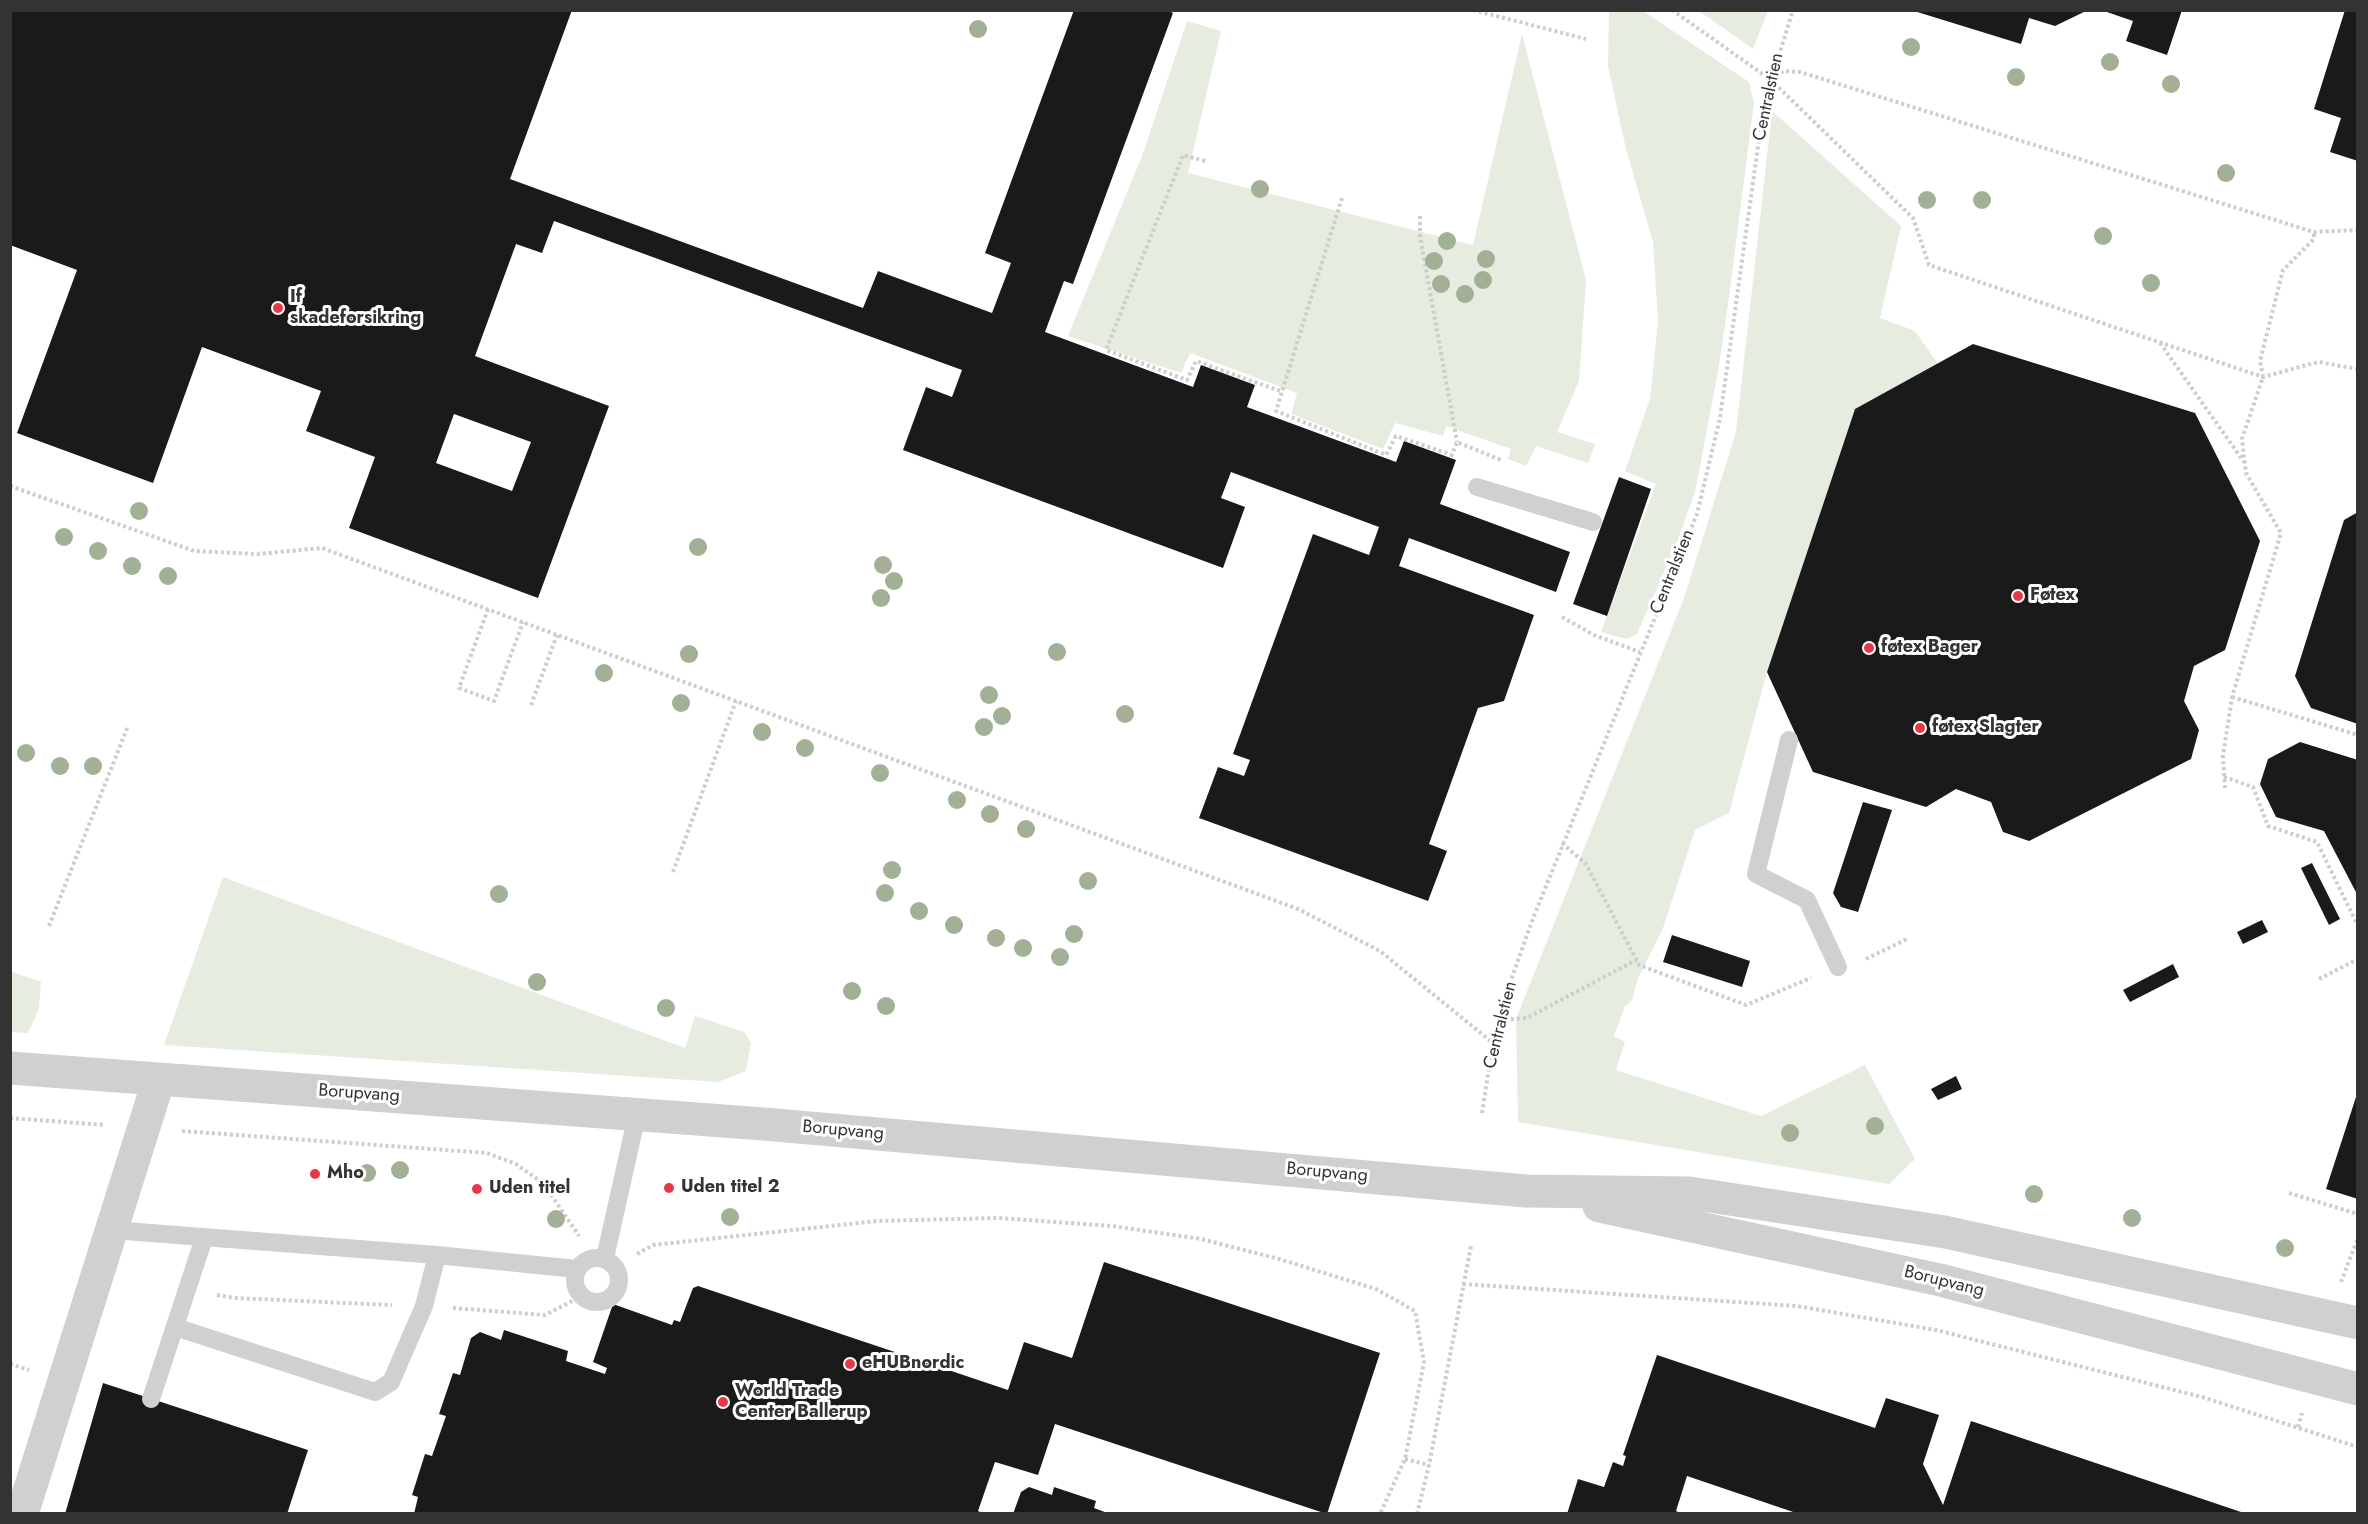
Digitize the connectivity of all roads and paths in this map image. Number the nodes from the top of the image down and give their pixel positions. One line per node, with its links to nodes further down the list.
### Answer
1 (1473, 10): 4 (path)
2 (1672, 10): 5 (path)
3 (1793, 10): 5 (path, Centralstien)
4 (1586, 39)
5 (1771, 80): 10 (path); 11 (path); 25 (path, Centralstien)
6 (1205, 161): 14 (path)
7 (1342, 198): 14 (path)
8 (1420, 216): 15 (path)
9 (2358, 230): 10 (path)
10 (2314, 232): 13 (path)
11 (2159, 342): 13 (path); 16 (path)
12 (2358, 369): 13 (path)
13 (2263, 377): 16 (path)
14 (1283, 392): 15 (path)
15 (1457, 442): 17 (path)
16 (2245, 462): 26 (path)
17 (1507, 463)
18 (10, 486): 21 (path)
19 (1477, 487): 20 (lane)
20 (1593, 522)
21 (488, 609): 23 (path); 23 (path)
22 (1562, 617): 25 (path)
23 (523, 622): 24 (path)
24 (557, 635): 27 (path); 28 (path)
25 (1640, 652): 34 (path, Centralstien)
26 (2232, 697): 30 (path); 32 (path)
27 (736, 700): 35 (path); 44 (path)
28 (531, 705)
29 (128, 726): 36 (path)
30 (2358, 735)
31 (1788, 740): 41 (lane)
32 (2224, 777): 33 (path); 37 (path)
33 (2225, 788)
34 (1562, 843): 40 (path); 43 (path, Centralstien)
35 (673, 872)
36 (49, 926)
37 (2358, 926)
38 (1909, 938): 41 (path)
39 (2358, 959): 42 (path)
40 (1636, 960): 41 (path); 43 (path)
41 (1838, 968)
42 (2319, 979)
43 (1499, 1020): 44 (path, Centralstien)
44 (1493, 1043): 47 (path, Centralstien)
45 (10, 1068): 46 (street, Borupvang)
46 (159, 1079): 48 (street, Borupvang); 50 (street)
47 (1482, 1113)
48 (638, 1115): 51 (street, Borupvang); 58 (lane)
49 (10, 1118): 50 (path)
50 (144, 1128): 54 (street); 58 (path)
51 (1526, 1191): 63 (street, Borupvang); 65 (street, Borupvang)
52 (2289, 1193): 53 (path)
53 (2358, 1214)
54 (112, 1230): 55 (lane); 70 (street)
55 (204, 1238): 57 (lane); 60 (lane)
56 (1471, 1246): 59 (path)
57 (436, 1255): 58 (lane); 62 (lane)
58 (598, 1263): 61 (lane); 61 (lane); 68 (path)
59 (1463, 1284): 67 (path); 69 (path)
60 (186, 1290): 62 (path); 64 (lane)
61 (582, 1296): 62 (path)
62 (424, 1306): 64 (lane)
63 (2358, 1323)
64 (175, 1327): 66 (lane)
65 (2358, 1389)
66 (151, 1399)
67 (2358, 1447)
68 (1405, 1459): 69 (path); 71 (path)
69 (1429, 1465): 72 (path)
70 (22, 1514)
71 (1380, 1514)
72 (1417, 1514)

